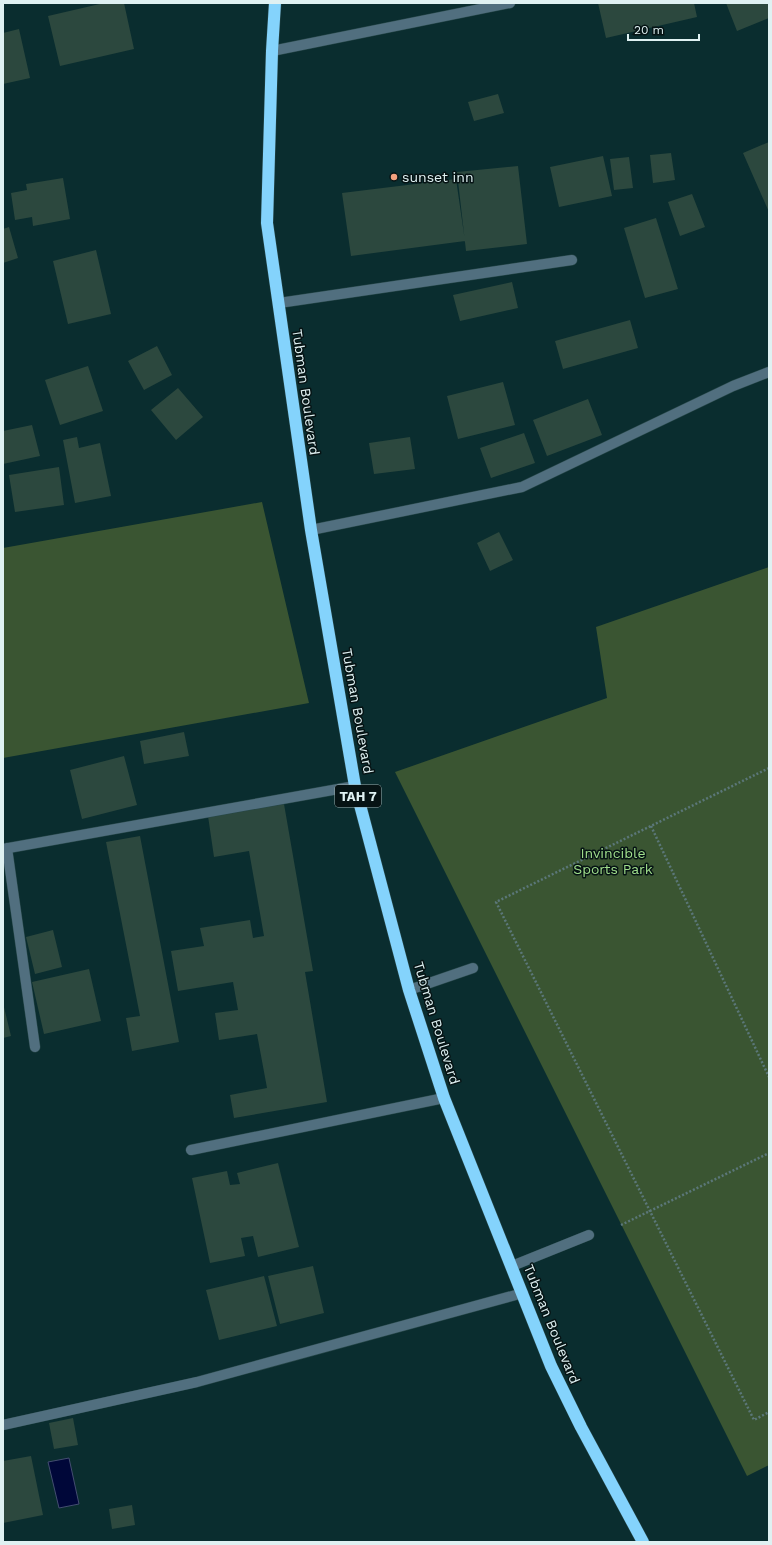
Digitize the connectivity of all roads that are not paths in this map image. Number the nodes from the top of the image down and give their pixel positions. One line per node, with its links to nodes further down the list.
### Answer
1 (275, 3): 3 (highway, Tubman Boulevard / TAH 7)
2 (510, 3): 3 (street)
3 (272, 51): 5 (highway, Tubman Boulevard / TAH 7)
4 (572, 260): 5 (street)
5 (279, 302): 7 (highway, Tubman Boulevard / TAH 7)
6 (769, 372): 7 (street)
7 (311, 530): 8 (highway, Tubman Boulevard / TAH 7)
8 (356, 786): 9 (street); 11 (highway, Tubman Boulevard / TAH 7)
9 (5, 849): 12 (street)
10 (474, 968): 11 (street)
11 (409, 990): 13 (highway, Tubman Boulevard / TAH 7)
12 (35, 1047)
13 (444, 1098): 14 (street); 16 (highway, Tubman Boulevard / TAH 7)
14 (191, 1150)
15 (589, 1235): 16 (street)
16 (512, 1266): 17 (highway, Tubman Boulevard / TAH 7)
17 (523, 1293): 18 (street); 19 (highway, Tubman Boulevard / TAH 7)
18 (3, 1424)
19 (643, 1542)

